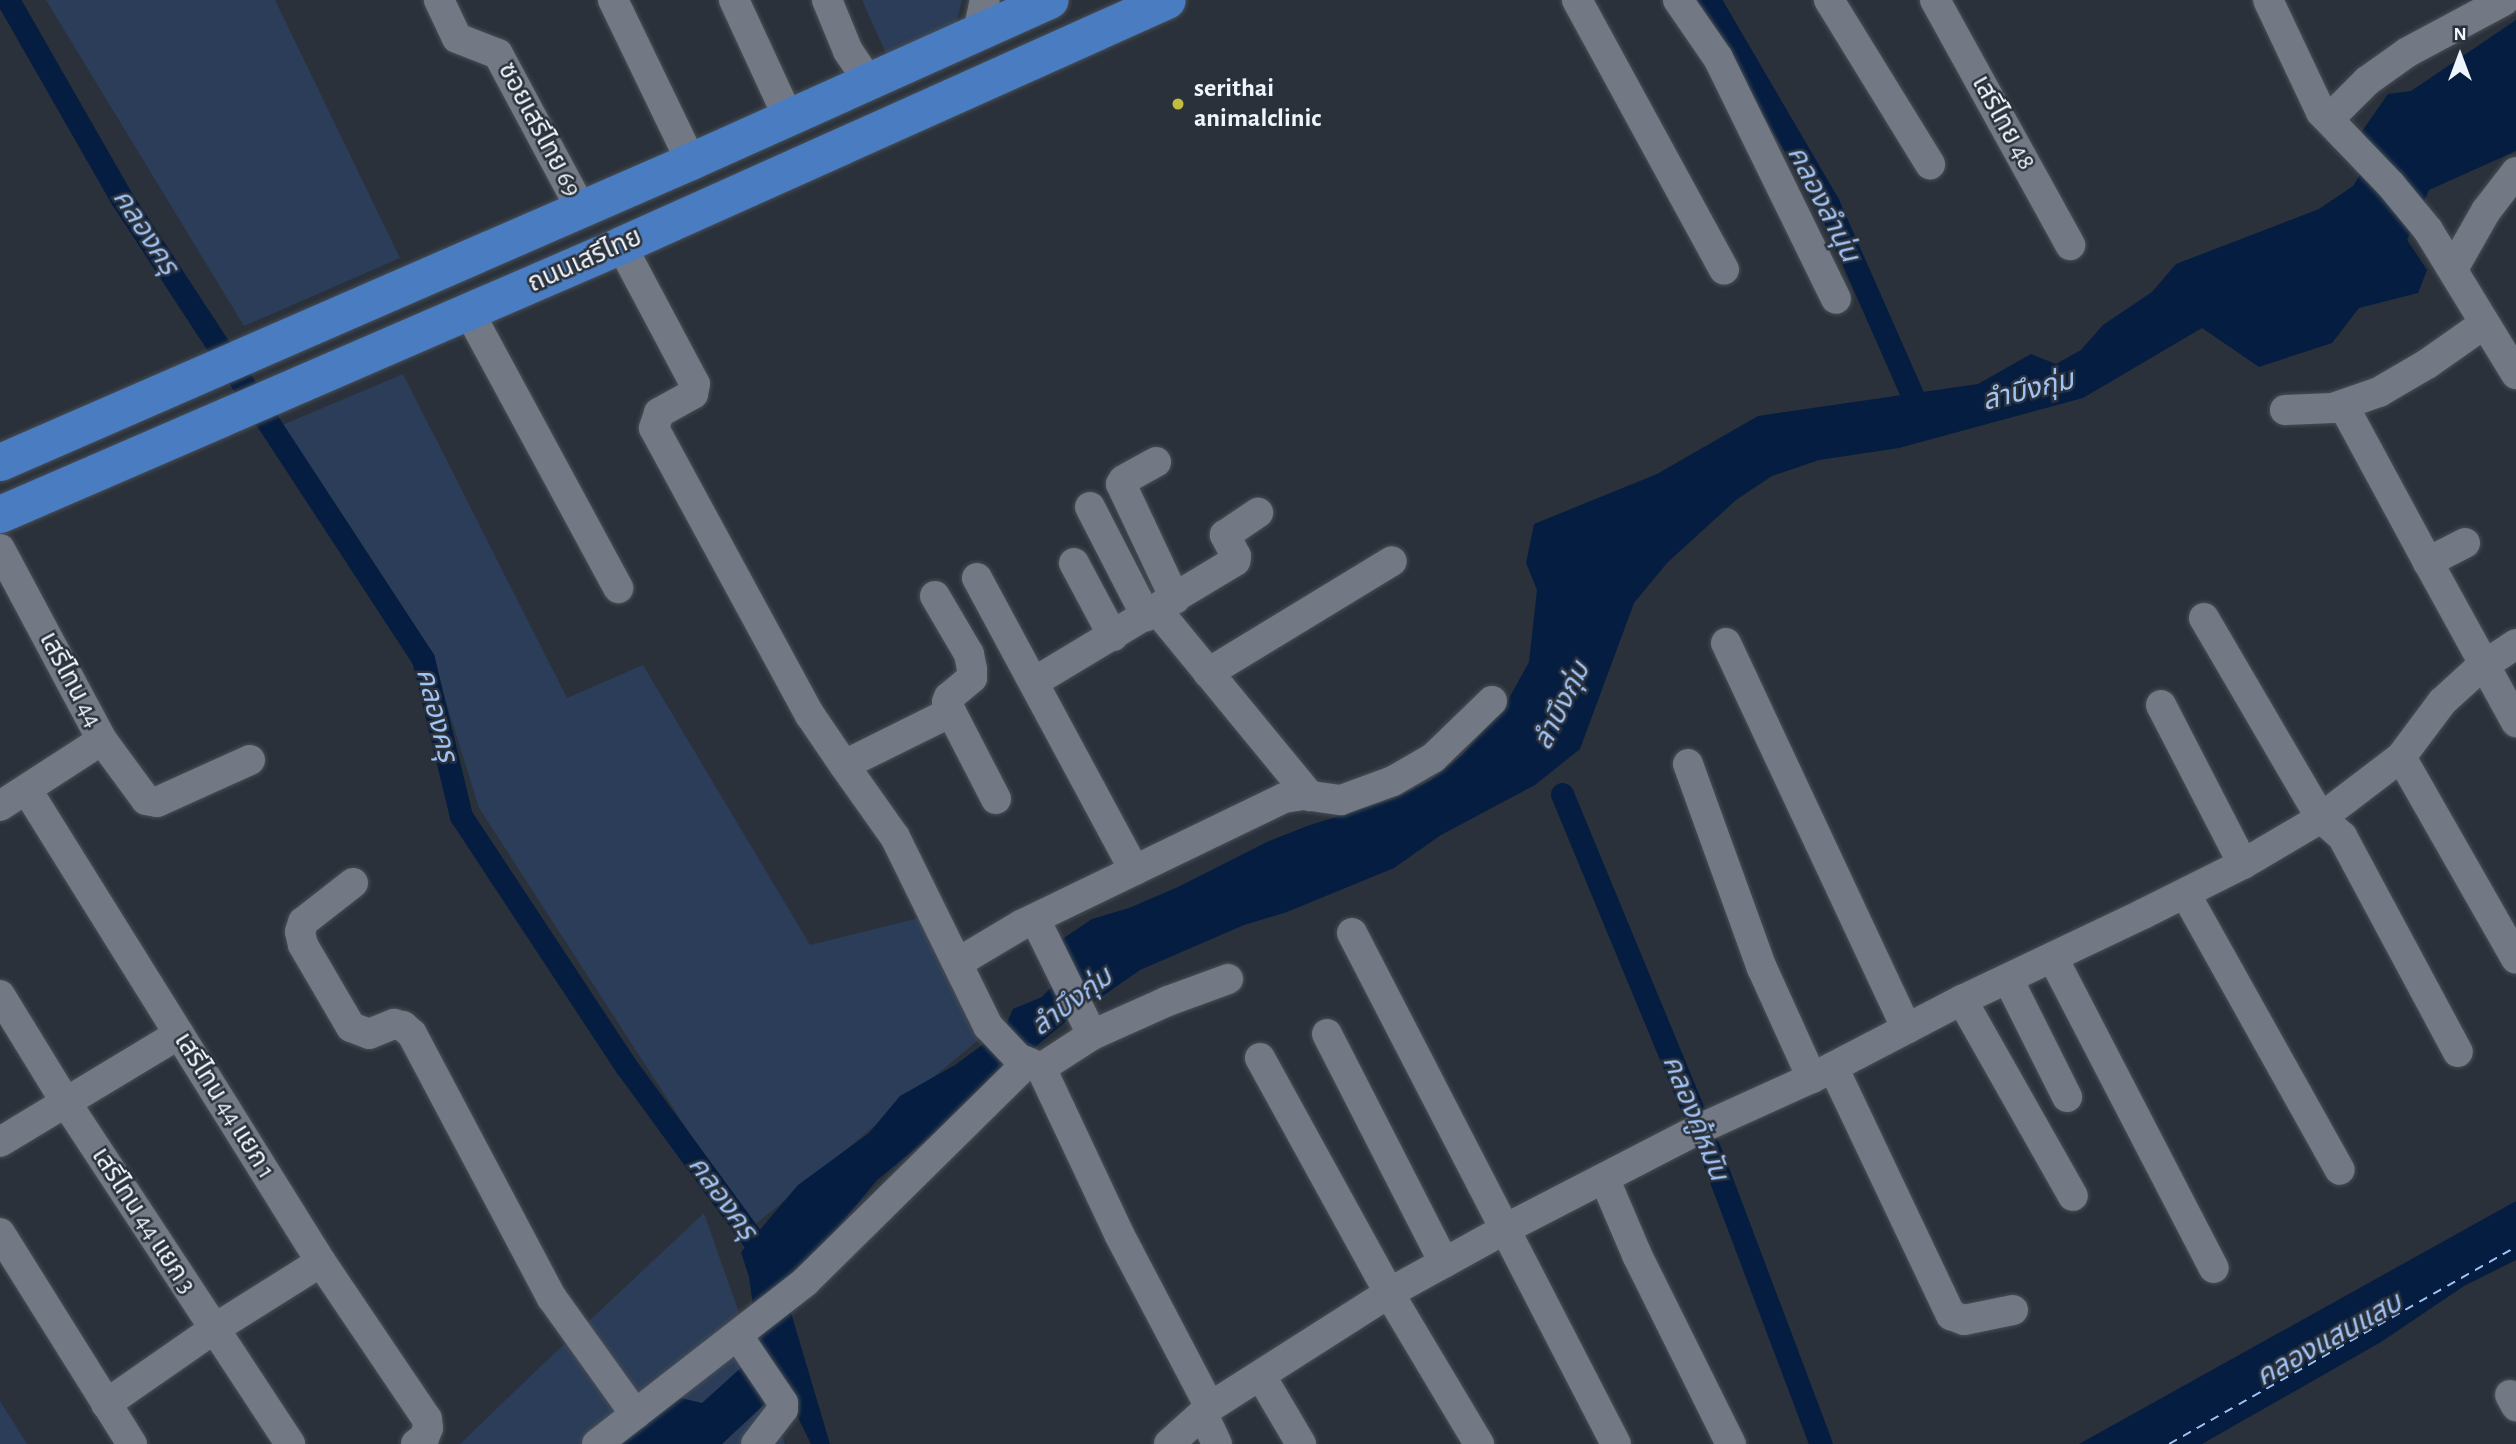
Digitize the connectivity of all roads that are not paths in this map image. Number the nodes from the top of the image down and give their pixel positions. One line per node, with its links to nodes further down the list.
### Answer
1 (439, 0): 21 (street, ซอยเสรีไทย 69)
2 (613, 0): 18 (street)
3 (734, 0): 15 (street)
4 (827, 0): 14 (street)
5 (1050, 0): 13 (main road, ถนนเสรีไทย)
6 (1167, 0): 16 (main road, ถนนเสรีไทย)
7 (1577, 0): 25 (street)
8 (1678, 0): 26 (street)
9 (1829, 0): 19 (street)
10 (1936, 0): 23 (street, เสรีไทย 48)
11 (2268, 0): 17 (street)
12 (2505, 0): 17 (street)
13 (981, 16): 14 (main road, ถนนเสรีไทย)
14 (868, 81): 15 (main road, ถนนเสรีไทย); 16 (main road)
15 (788, 117): 18 (main road, ถนนเสรีไทย)
16 (890, 122): 22 (main road, ถนนเสรีไทย)
17 (2332, 122): 24 (street)
18 (691, 161): 21 (main road, ถนนเสรีไทย)
19 (1930, 163)
20 (2516, 172): 24 (street)
21 (581, 209): 32 (main road, ถนนเสรีไทย)
22 (621, 245): 27 (main road, ถนนเสรีไทย); 61 (street)
23 (2070, 245)
24 (2453, 269): 28 (street)
25 (1724, 270)
26 (1836, 299)
27 (469, 312): 36 (main road, ถนนเสรีไทย); 43 (street)
28 (2484, 324): 29 (street); 30 (street)
29 (2516, 374)
30 (2343, 405): 31 (street); 39 (street)
31 (2285, 410)
32 (0, 462)
33 (1156, 462): 45 (street)
34 (1090, 507): 45 (street)
35 (1258, 513): 45 (street)
36 (0, 514)
37 (2465, 543): 39 (street)
38 (1392, 561): 51 (street)
39 (2428, 562): 50 (street)
40 (1074, 563): 47 (street)
41 (4, 565): 57 (street, เสรีไทน 44)
42 (977, 578): 52 (street)
43 (618, 588)
44 (935, 596): 55 (street)
45 (1159, 608): 47 (street); 51 (street)
46 (2204, 618): 66 (street)
47 (1112, 636): 52 (street)
48 (1726, 643): 81 (street)
49 (2516, 644): 50 (street)
50 (2485, 664): 56 (street); 58 (street)
51 (1208, 673): 63 (street)
52 (1034, 682): 68 (street)
53 (1492, 701): 63 (street)
54 (2161, 705): 67 (street)
55 (951, 712): 61 (street); 64 (street)
56 (2516, 722)
57 (102, 740): 59 (street); 62 (street, เสรีไทน 44)
58 (2401, 757): 66 (street); 74 (street)
59 (250, 760)
60 (1688, 764): 87 (street)
61 (844, 765): 75 (street)
62 (27, 789): 65 (street, เสรีไทน 44); 82 (street, เสรีไทน 44 แยก 1)
63 (1310, 796): 68 (street)
64 (996, 799)
65 (0, 807)
66 (2320, 818): 67 (street); 84 (street)
67 (2243, 864): 70 (street)
68 (1134, 870): 71 (street)
69 (353, 883): 106 (street)
70 (2185, 893): 73 (street); 91 (street)
71 (1035, 919): 75 (street); 80 (street)
72 (1352, 933): 94 (street)
73 (2053, 958): 77 (street); 98 (street)
74 (2516, 959)
75 (959, 962): 86 (street)
76 (1228, 979): 80 (street)
77 (2008, 979): 79 (street); 88 (street)
78 (0, 995): 89 (street, เสรีไทน 44 แยก 3)
79 (1962, 1000): 81 (street); 93 (street)
80 (1087, 1026): 86 (street)
81 (1907, 1029): 87 (street)
82 (178, 1034): 89 (street); 96 (street, เสรีไทน 44 แยก 1)
83 (1327, 1034): 97 (street)
84 (2458, 1052)
85 (1260, 1059): 99 (street)
86 (1029, 1063): 102 (street); 105 (street)
87 (1822, 1072): 92 (street); 100 (street)
88 (2067, 1097)
89 (65, 1101): 90 (street); 101 (street, เสรีไทน 44 แยก 3)
90 (0, 1142)
91 (2340, 1170)
92 (1605, 1180): 94 (street); 117 (street)
93 (2073, 1196)
94 (1507, 1228): 97 (street); 116 (street)
95 (0, 1233): 104 (street)
96 (321, 1262): 101 (street); 107 (street, เสรีไทน 44 แยก 1)
97 (1444, 1263): 99 (street)
98 (2214, 1268)
99 (1389, 1293): 103 (street); 115 (street)
100 (2012, 1310)
101 (214, 1329): 104 (street); 109 (street, เสรีไทน 44 แยก 3)
102 (743, 1338): 106 (street); 111 (street)
103 (1261, 1376): 105 (street); 114 (street)
104 (106, 1404): 108 (street)
105 (1207, 1410): 112 (street); 113 (street)
106 (635, 1414): 110 (street)
107 (421, 1431)
108 (132, 1444)
109 (290, 1444)
110 (597, 1444)
111 (756, 1444)
112 (1169, 1444)
113 (1217, 1444)
114 (1301, 1444)
115 (1479, 1444)
116 (1616, 1444)
117 (1731, 1444)

